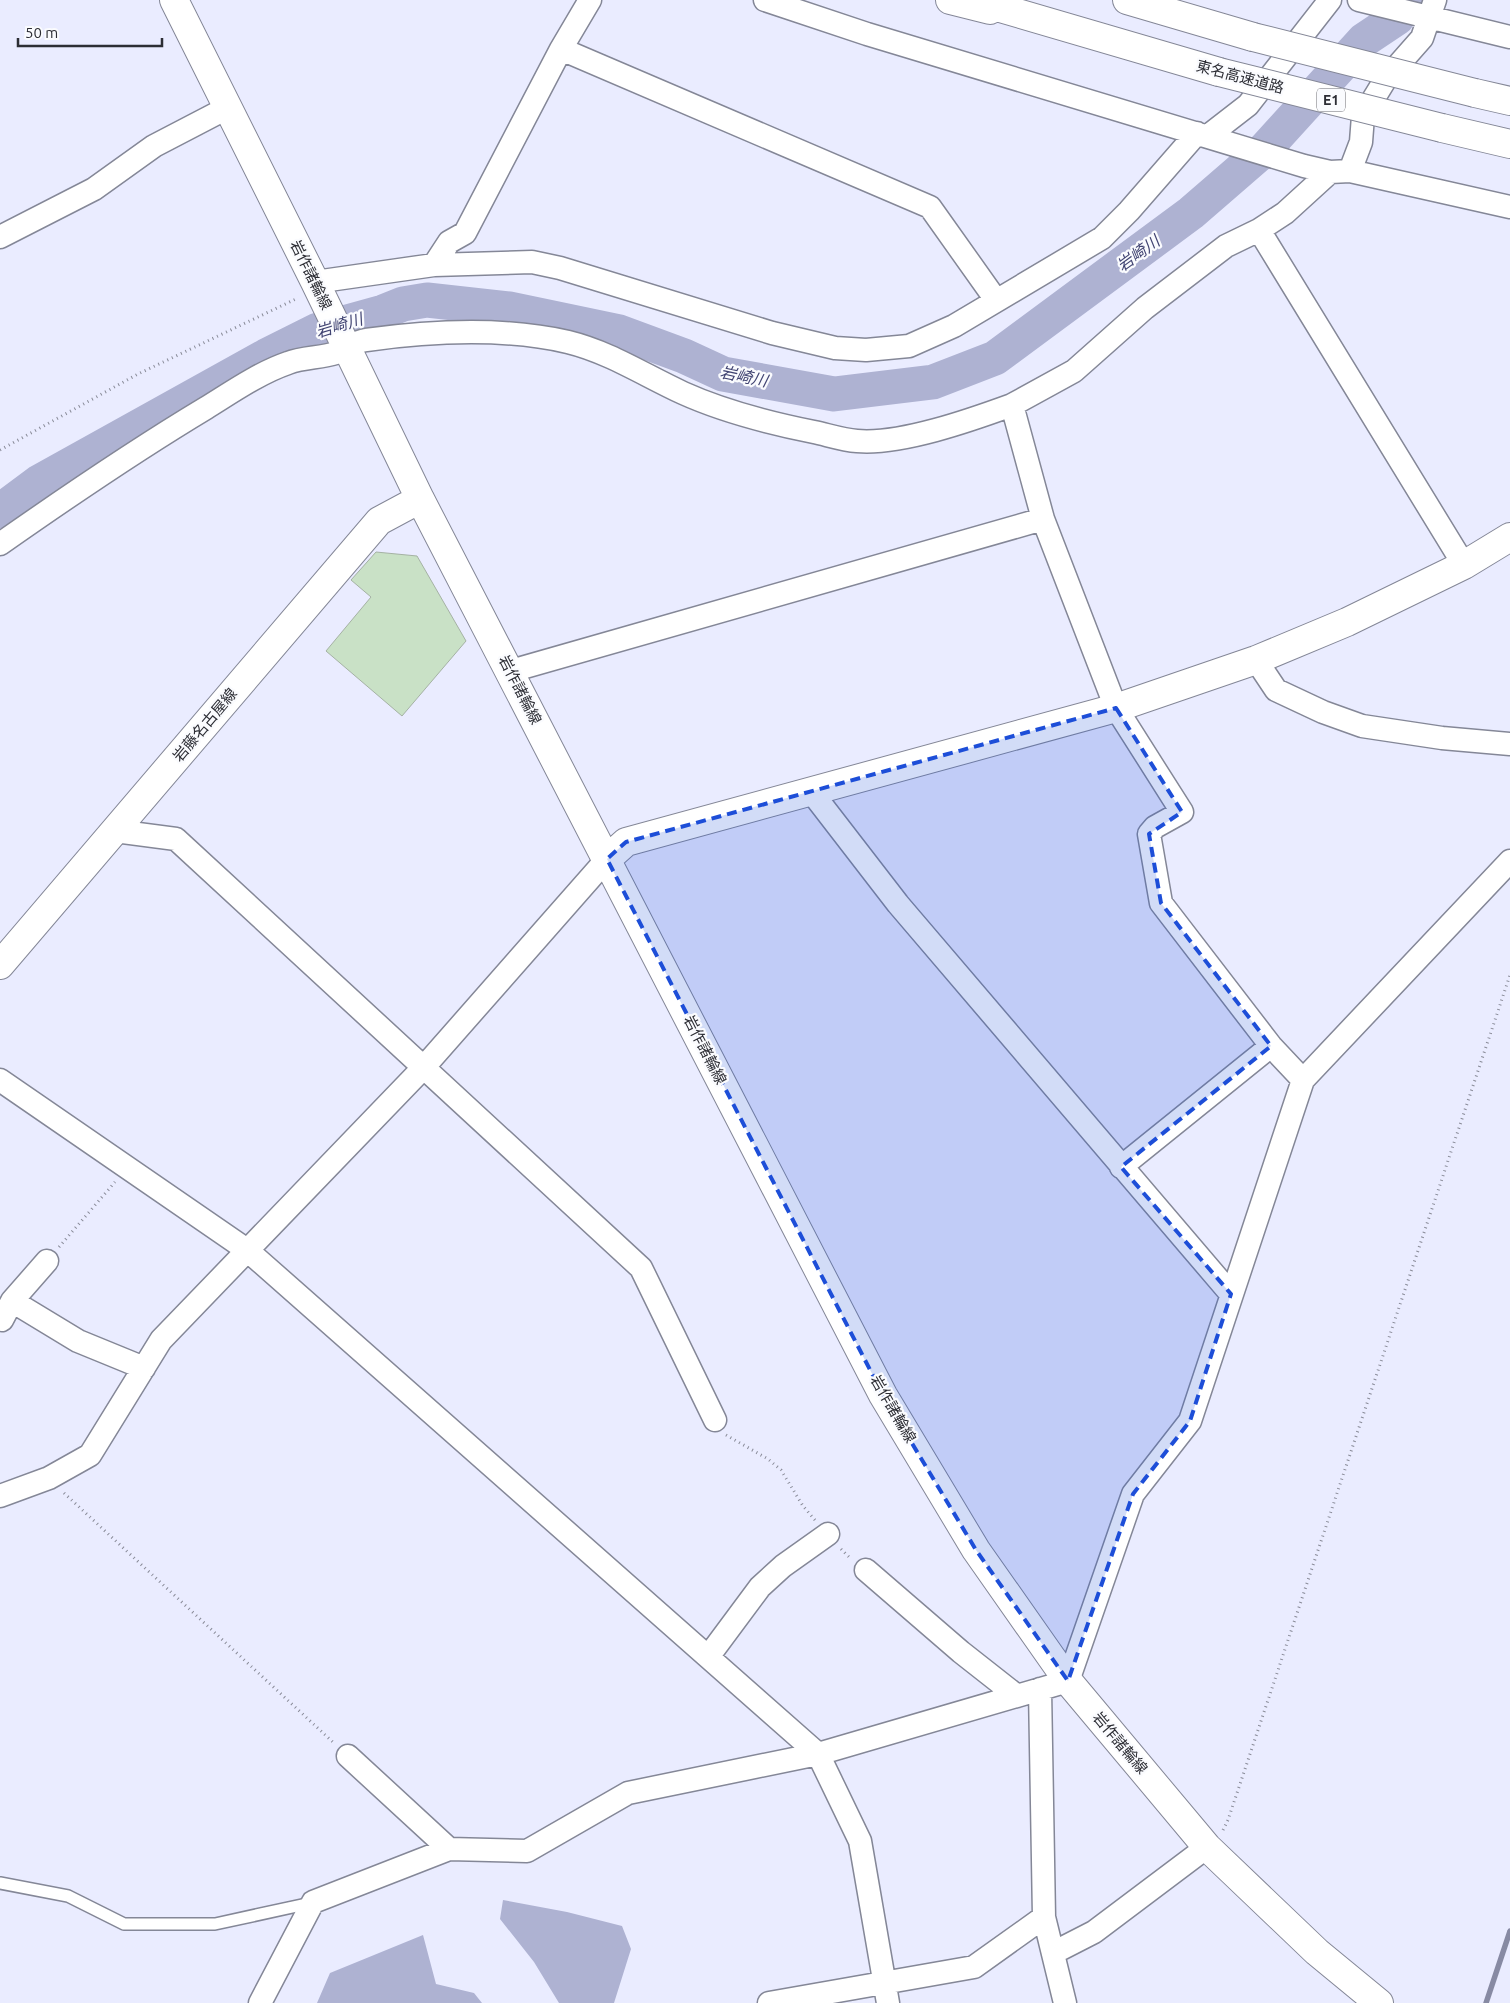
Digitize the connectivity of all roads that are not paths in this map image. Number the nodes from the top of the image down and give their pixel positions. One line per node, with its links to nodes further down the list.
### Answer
1 (174, 0): 14 (main road, 岩作諸輪線)
2 (590, 0): 12 (street)
3 (765, 0): 15 (street)
4 (950, 0): 11 (main road)
5 (973, 0): 11 (main road, 東名高速道路 / E1)
6 (1126, 0): 13 (main road, bridge)
7 (1330, 0): 15 (street)
8 (1359, 0): 9 (street)
9 (1425, 10): 10 (street); 17 (street)
10 (1510, 37)
11 (1130, 47): 16 (main road, 東名高速道路 / E1, bridge)
12 (561, 49): 21 (street); 23 (street)
13 (1510, 101)
14 (227, 108): 20 (street); 22 (main road, 岩作諸輪線)
15 (1209, 136): 17 (street); 23 (street)
16 (1510, 144)
17 (1340, 171): 18 (street); 19 (street)
18 (1510, 207)
19 (1259, 230): 25 (street); 30 (street)
20 (0, 237)
21 (434, 265): 22 (street); 23 (street)
22 (319, 290): 24 (main road, 岩作諸輪線)
23 (996, 300)
24 (345, 345): 25 (street); 26 (main road, 岩作諸輪線); 29 (street)
25 (1012, 405): 27 (street)
26 (420, 499): 32 (main road, 岩作諸輪線); 36 (main road, 岩藤名古屋線)
27 (1042, 520): 32 (street); 33 (street)
28 (1510, 537): 30 (main road)
29 (0, 544)
30 (1464, 565): 31 (main road)
31 (1256, 660): 33 (main road); 34 (street)
32 (511, 671): 37 (main road, 岩作諸輪線)
33 (1116, 708): 35 (main road); 40 (street)
34 (1510, 744)
35 (810, 790): 37 (main road); 44 (street)
36 (115, 831): 39 (main road, 岩藤名古屋線); 41 (street)
37 (607, 859): 41 (street); 56 (main road, 岩作諸輪線)
38 (1510, 861): 43 (street)
39 (0, 965)
40 (1271, 1046): 43 (street); 44 (street)
41 (424, 1067): 45 (street); 51 (street)
42 (0, 1080): 45 (street)
43 (1303, 1080): 47 (street)
44 (1121, 1167): 47 (street)
45 (247, 1250): 50 (street); 55 (street)
46 (47, 1261): 48 (street)
47 (1231, 1294): 56 (street)
48 (12, 1301): 49 (street); 50 (street)
49 (0, 1319)
50 (144, 1368): 52 (street)
51 (715, 1420)
52 (0, 1496)
53 (828, 1534): 55 (street)
54 (866, 1570): 58 (street)
55 (708, 1657): 59 (street)
56 (1068, 1681): 57 (street); 61 (main road, 岩作諸輪線)
57 (1040, 1689): 58 (street); 65 (street)
58 (1017, 1696): 59 (street)
59 (818, 1754): 62 (street); 67 (street)
60 (348, 1756): 62 (street)
61 (1207, 1847): 66 (street); 71 (main road, 岩作諸輪線)
62 (449, 1849): 64 (street)
63 (0, 1883): 64 (lane)
64 (313, 1902): 68 (street)
65 (1044, 1917): 66 (street); 67 (street)
66 (1053, 1953): 70 (street)
67 (887, 1993): 69 (street)
68 (260, 2003)
69 (769, 2003)
70 (1065, 2003)
71 (1378, 2003)

